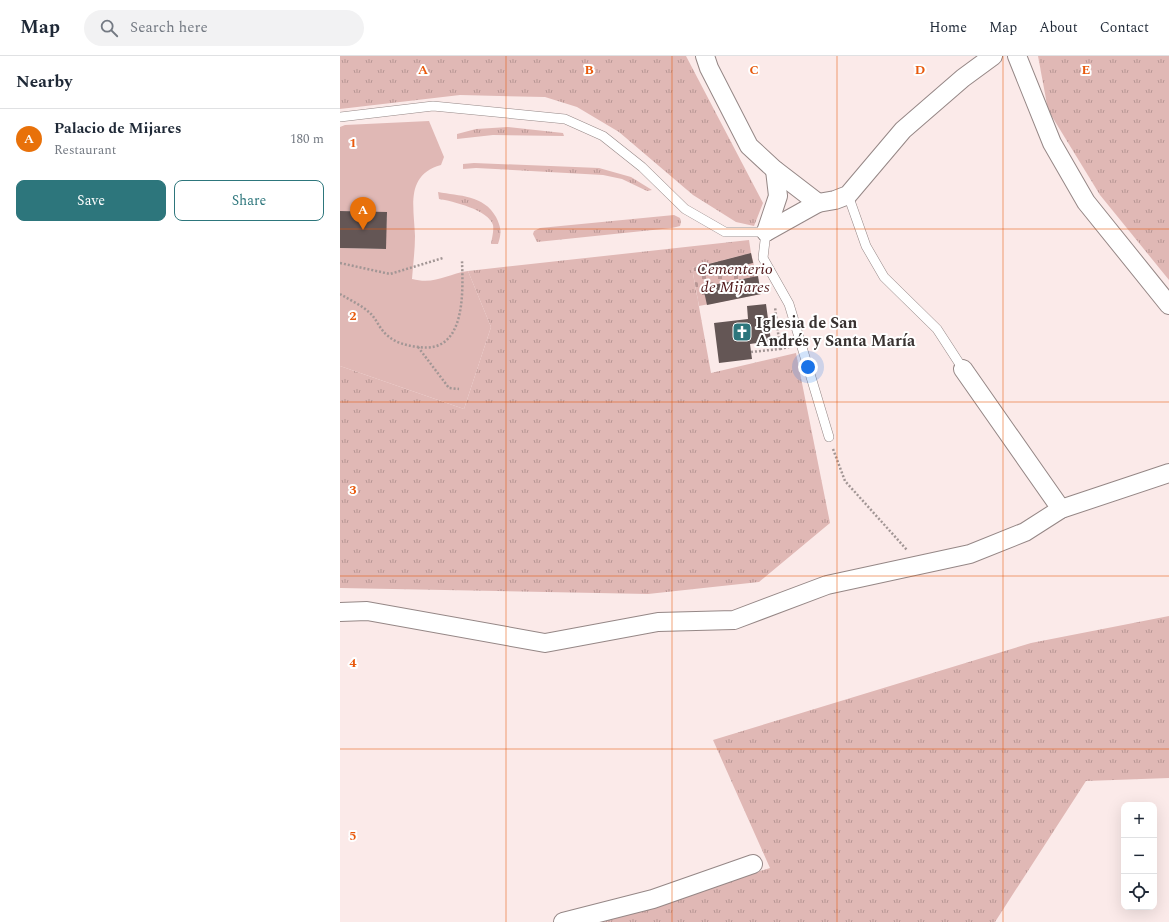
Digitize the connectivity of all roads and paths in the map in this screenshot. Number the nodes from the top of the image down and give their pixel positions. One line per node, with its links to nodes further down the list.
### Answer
1 (705, 56): 5 (street)
2 (993, 56): 6 (street)
3 (1017, 56): 14 (street)
4 (340, 117): 8 (lane)
5 (775, 170): 7 (street); 8 (street)
6 (848, 195): 7 (street); 17 (lane)
7 (818, 203): 8 (street)
8 (766, 232): 19 (lane)
9 (443, 258): 11 (path)
10 (462, 261): 15 (path)
11 (340, 263)
12 (340, 294): 15 (path)
13 (774, 305): 16 (path)
14 (1169, 305)
15 (418, 347): 18 (path)
16 (751, 352)
17 (963, 369): 21 (street)
18 (459, 389)
19 (829, 437): 22 (path)
20 (1169, 473): 21 (street)
21 (1061, 509): 22 (street)
22 (920, 564): 23 (street)
23 (340, 612)
24 (753, 864): 25 (street)
25 (563, 922)

